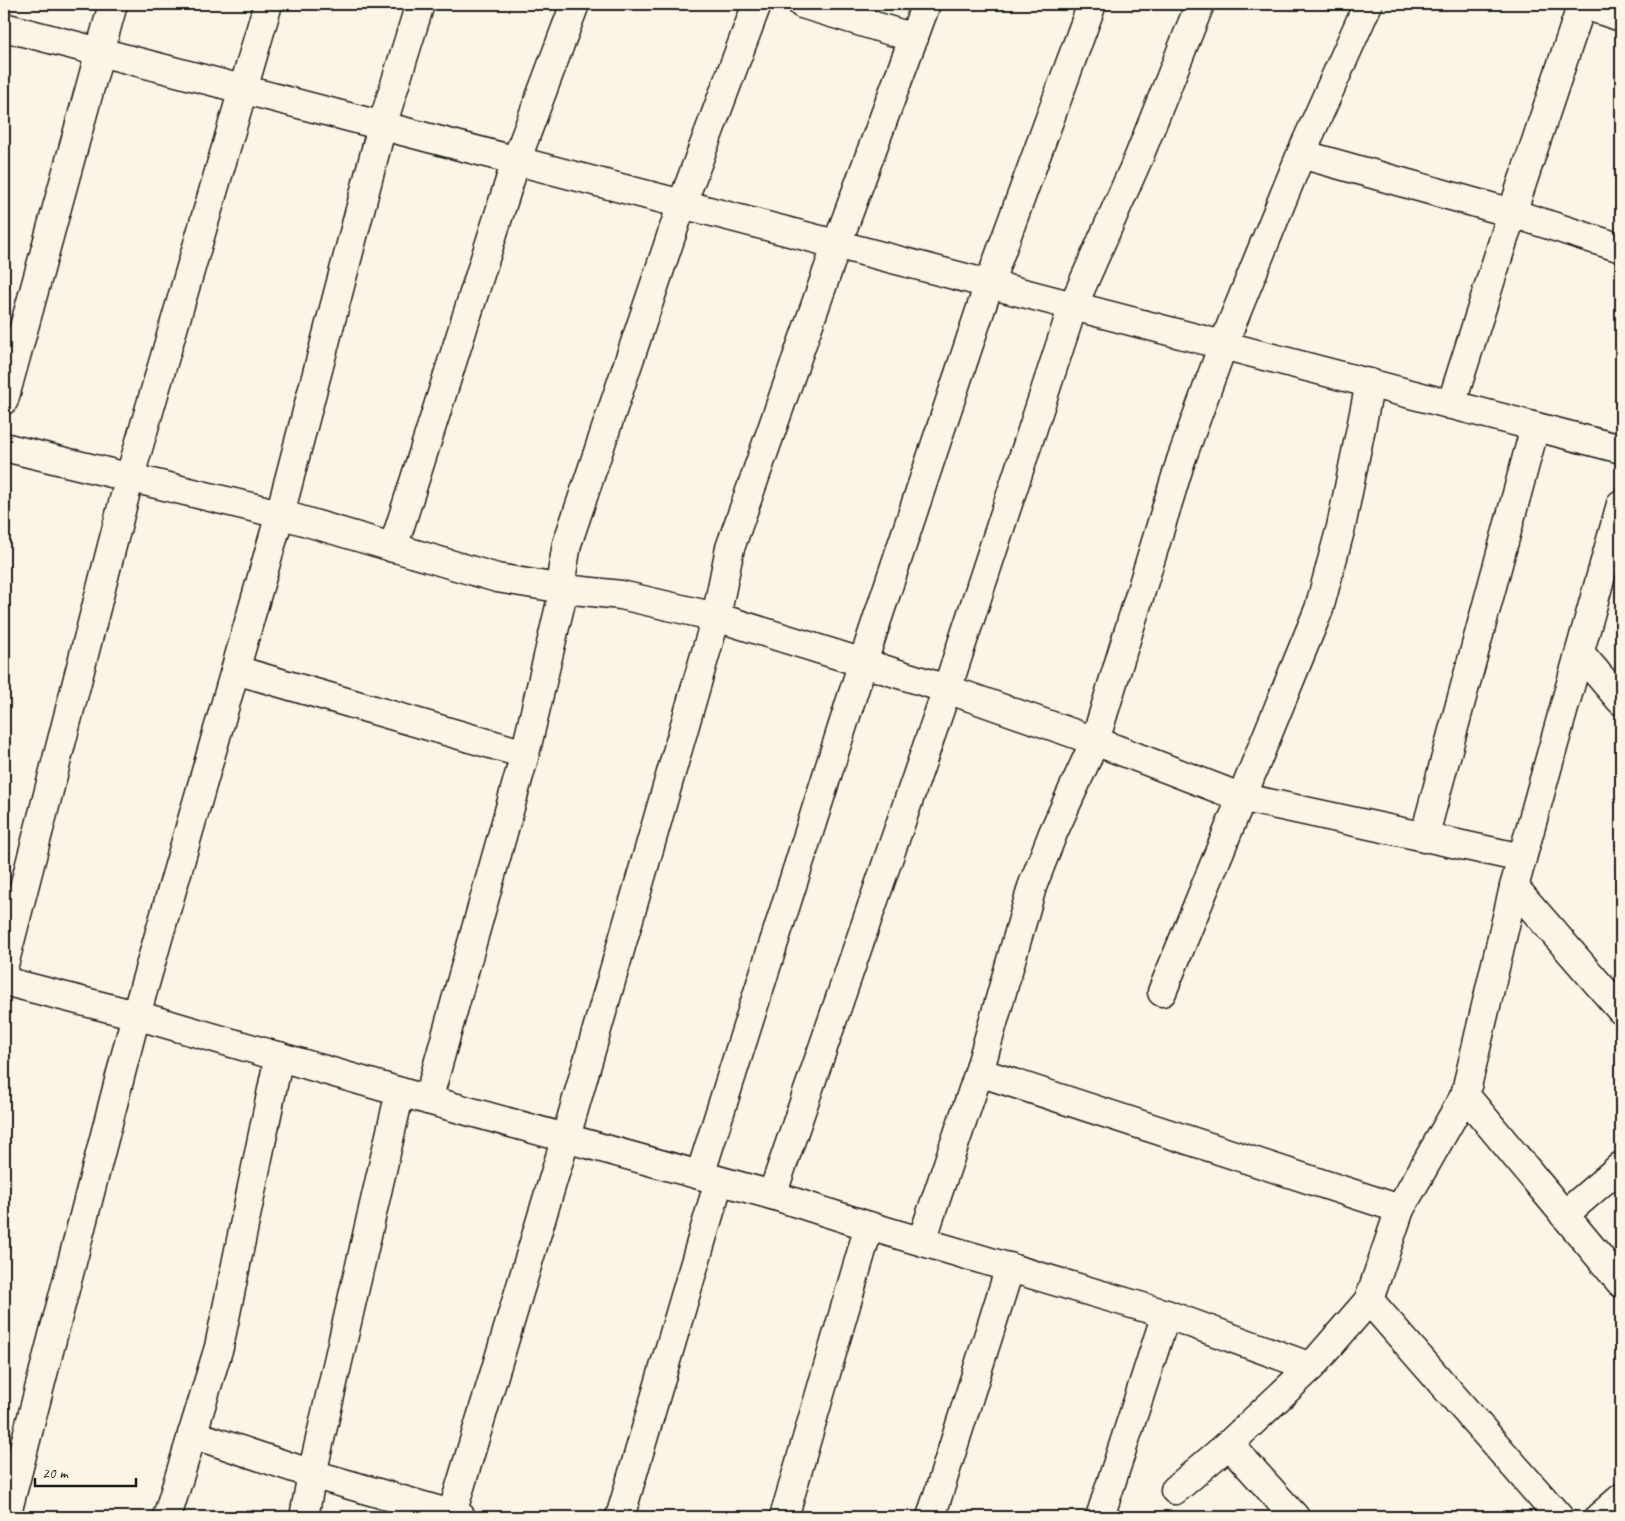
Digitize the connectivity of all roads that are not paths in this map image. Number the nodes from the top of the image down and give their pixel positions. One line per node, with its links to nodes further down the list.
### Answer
1 (113, 4): 14 (street)
2 (268, 4): 15 (street)
3 (420, 4): 16 (street)
4 (575, 4): 18 (street)
5 (757, 4): 19 (street)
6 (802, 4): 13 (street)
7 (926, 4): 13 (street)
8 (1092, 4): 23 (street)
9 (1200, 4): 24 (street)
10 (1368, 4): 17 (street)
11 (1599, 8): 20 (street)
12 (4, 27): 14 (street)
13 (914, 38): 21 (street)
14 (99, 52): 15 (street); 27 (street)
15 (243, 89): 16 (street); 32 (street)
16 (382, 126): 18 (street); 34 (street)
17 (1301, 154): 20 (street); 25 (street)
18 (516, 161): 19 (street); 35 (street)
19 (682, 204): 21 (street); 36 (street)
20 (1512, 213): 22 (street); 28 (street)
21 (836, 244): 23 (street); 37 (street)
22 (1621, 248)
23 (990, 284): 24 (street); 39 (street)
24 (1073, 306): 25 (street); 41 (street)
25 (1223, 346): 26 (street); 43 (street)
26 (1370, 384): 28 (street); 45 (street)
27 (4, 400)
28 (1451, 405): 29 (street)
29 (1535, 426): 31 (street); 46 (street)
30 (4, 447): 32 (street)
31 (1621, 449)
32 (130, 476): 34 (street); 49 (street)
33 (1621, 504): 38 (street)
34 (280, 514): 35 (street); 40 (street)
35 (393, 548): 36 (street)
36 (564, 589): 37 (street); 44 (street)
37 (716, 617): 39 (street); 59 (street)
38 (1580, 652): 42 (street); 47 (street)
39 (863, 662): 41 (street); 61 (street)
40 (236, 670): 44 (street); 53 (street)
41 (947, 690): 43 (street); 62 (street)
42 (1621, 700)
43 (1095, 742): 45 (street); 55 (street)
44 (525, 754): 58 (street)
45 (1240, 797): 46 (street); 51 (street)
46 (1424, 838): 47 (street)
47 (1522, 858): 48 (street)
48 (1514, 888): 52 (street); 57 (street)
49 (4, 965)
50 (4, 981): 53 (street)
51 (1162, 992)
52 (1621, 1010)
53 (136, 1015): 54 (street); 77 (street)
54 (279, 1056): 56 (street); 72 (street)
55 (979, 1072): 63 (street); 66 (street)
56 (400, 1092): 58 (street); 74 (street)
57 (1465, 1095): 63 (street); 64 (street)
58 (428, 1100): 59 (street)
59 (566, 1137): 61 (street); 80 (street)
60 (1621, 1166): 64 (street)
61 (710, 1178): 62 (street); 81 (street)
62 (772, 1195): 65 (street)
63 (1400, 1209): 69 (street)
64 (1564, 1215): 68 (street)
65 (869, 1226): 66 (street); 82 (street)
66 (922, 1240): 67 (street)
67 (1010, 1267): 70 (street); 83 (street)
68 (1621, 1283)
69 (1370, 1300): 71 (street); 86 (street)
70 (1166, 1314): 71 (street); 84 (street)
71 (1311, 1367): 73 (street)
72 (192, 1434): 74 (street); 78 (street)
73 (1229, 1444): 75 (street); 85 (street)
74 (312, 1474): 79 (street); 80 (street)
75 (1175, 1490)
76 (1621, 1498): 87 (street)
77 (6, 1510)
78 (167, 1517)
79 (304, 1517)
80 (455, 1517)
81 (620, 1517)
82 (784, 1517)
83 (931, 1517)
84 (1100, 1517)
85 (1295, 1517)
86 (1559, 1517)
87 (1599, 1517)

